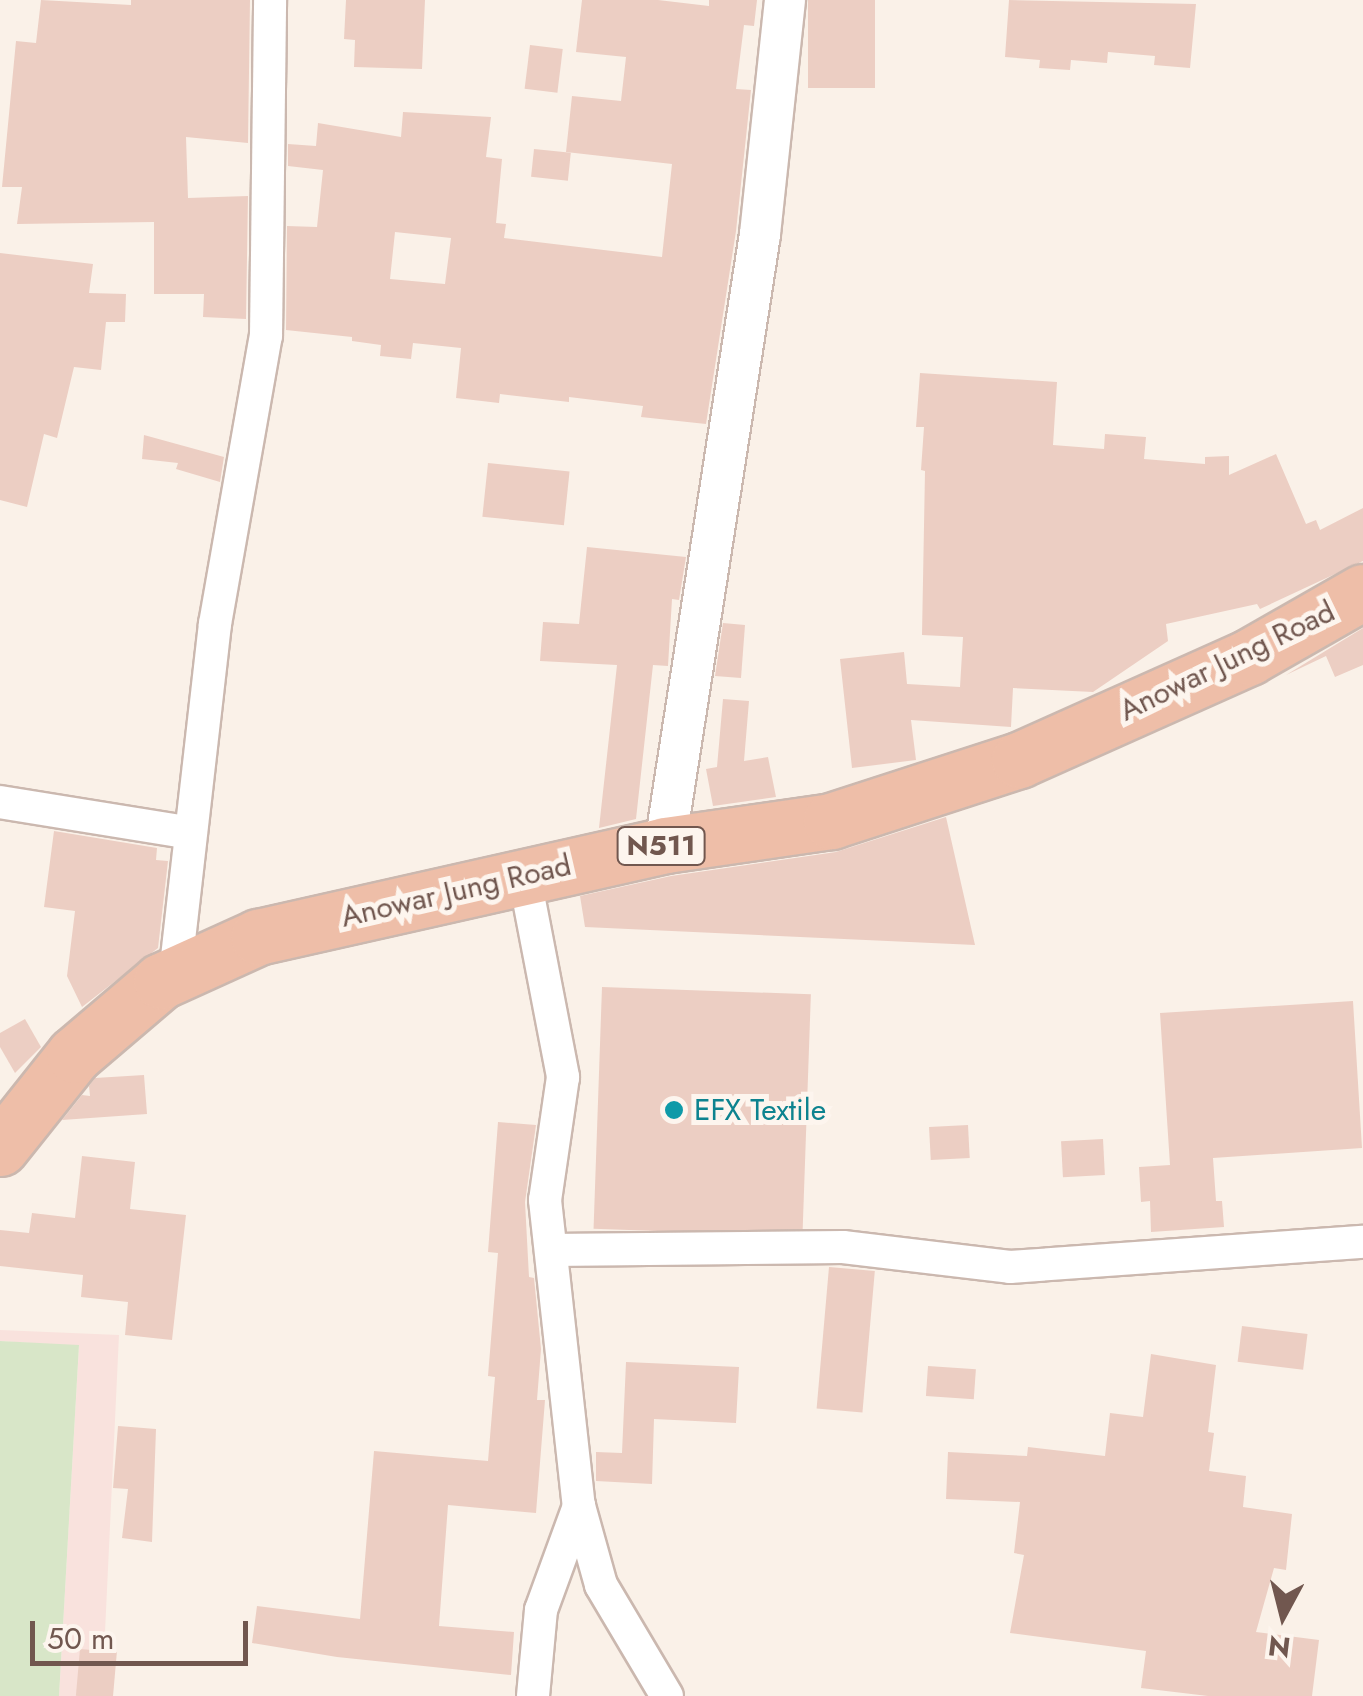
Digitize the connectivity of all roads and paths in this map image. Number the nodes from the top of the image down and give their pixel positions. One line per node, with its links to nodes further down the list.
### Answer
1 (270, 0): 5 (street)
2 (785, 0): 6 (street)
3 (1363, 592): 6 (highway, Anowar Jung Road / N511)
4 (0, 802): 5 (street)
5 (191, 833): 8 (street)
6 (664, 845): 7 (highway, Anowar Jung Road / N511)
7 (524, 874): 8 (highway, Anowar Jung Road / N511); 11 (street)
8 (175, 975): 9 (highway, Anowar Jung Road / N511)
9 (0, 1148)
10 (1363, 1242): 11 (street)
11 (551, 1250): 12 (street)
12 (579, 1506): 13 (street); 14 (street)
13 (534, 1696)
14 (667, 1696)

